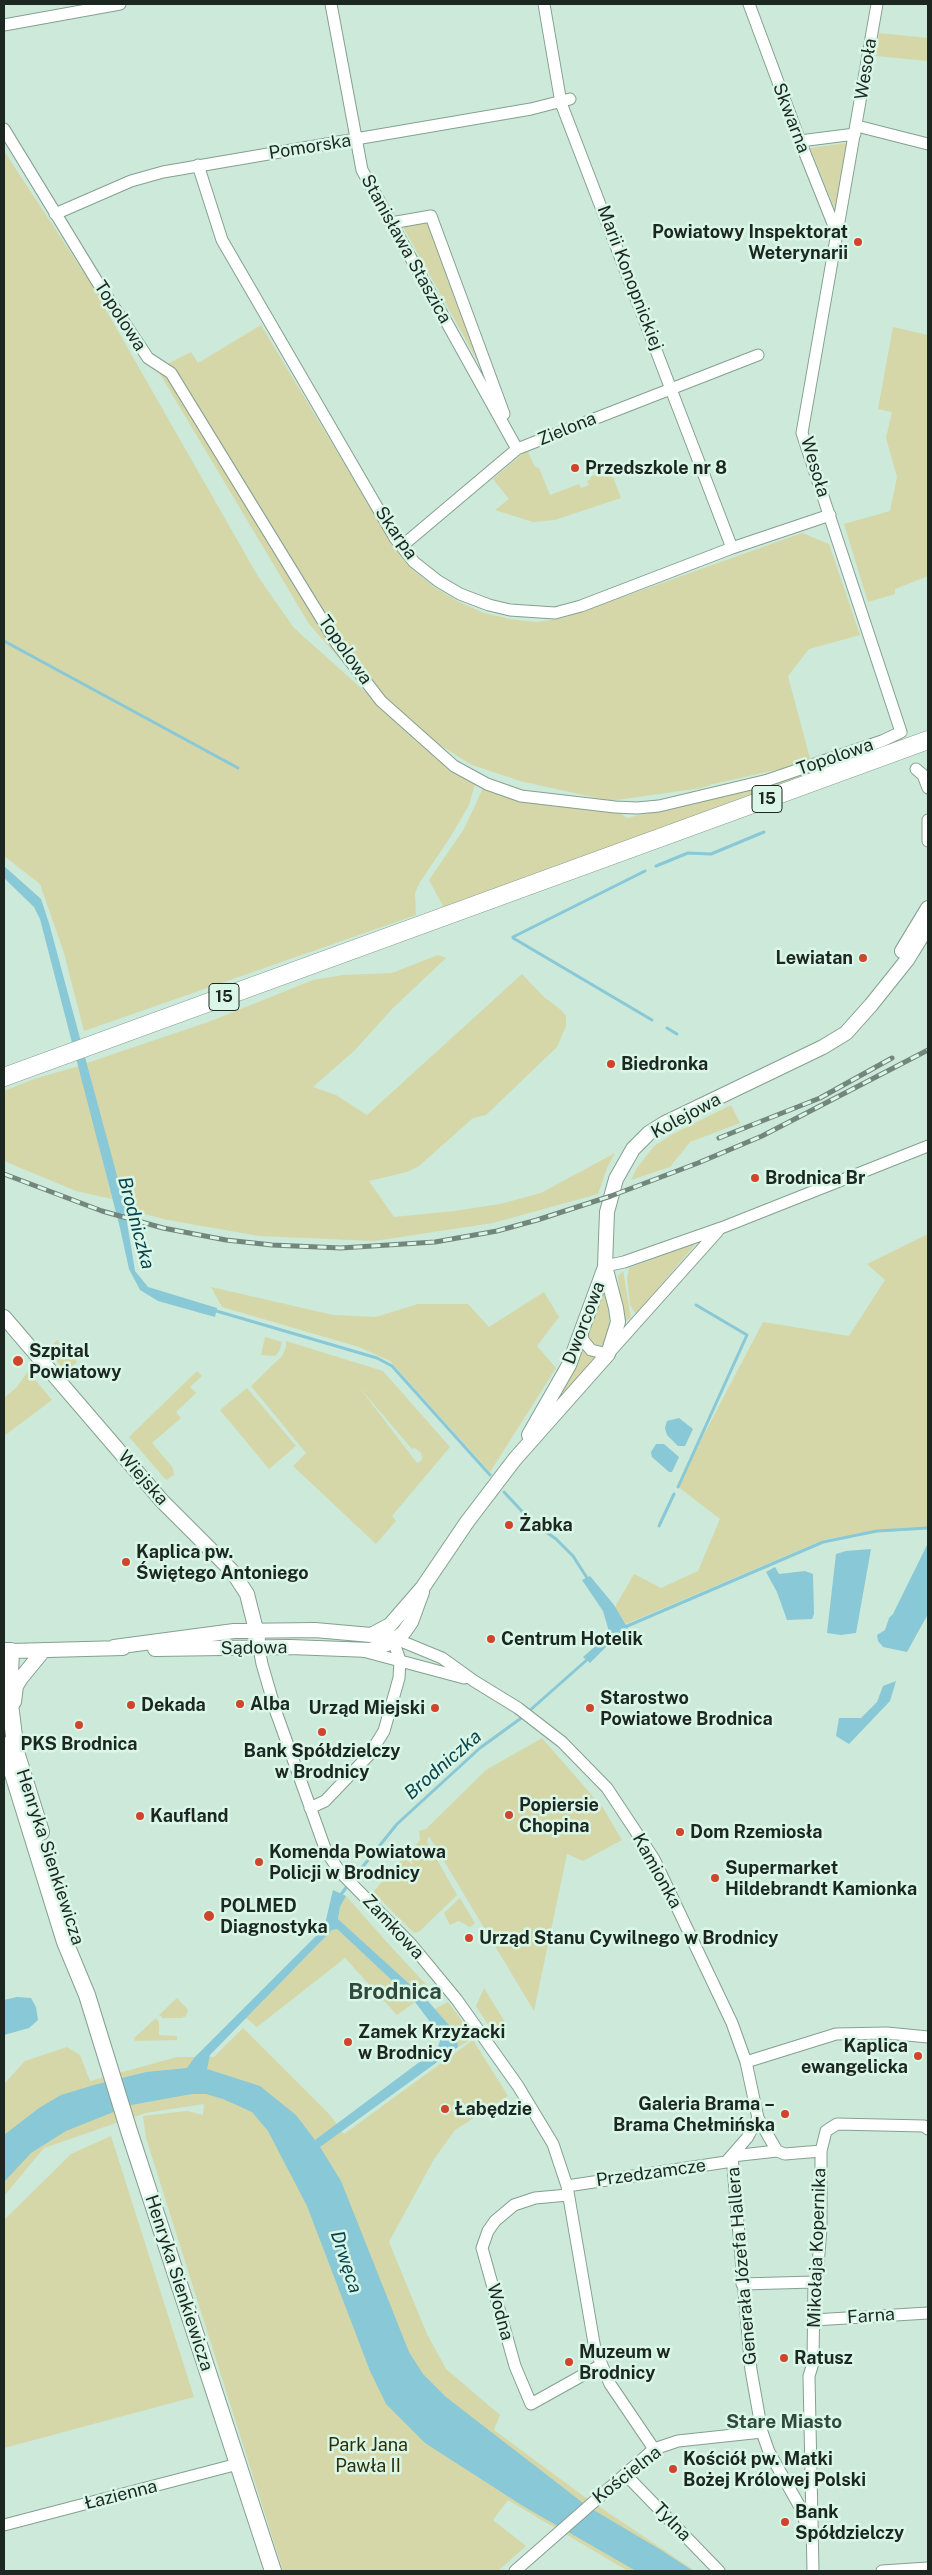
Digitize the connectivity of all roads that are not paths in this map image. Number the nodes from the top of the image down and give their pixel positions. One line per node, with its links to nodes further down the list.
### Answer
1 (120, 4): 6 (street)
2 (331, 4): 10 (street, Stanisława Staszica)
3 (544, 4): 7 (street, Marii Konopnickiej)
4 (749, 4): 11 (street, Skwarna)
5 (877, 4): 9 (street, Wesoła)
6 (4, 25)
7 (566, 101): 10 (street, Pomorska); 18 (street, Marii Konopnickiej)
8 (4, 129): 14 (street, Topolowa)
9 (856, 130): 11 (street); 12 (street); 16 (street, Wesoła)
10 (355, 140): 13 (street, Pomorska); 15 (street, Stanisława Staszica)
11 (800, 141): 16 (street, Skwarna)
12 (928, 144)
13 (198, 165): 14 (street, Pomorska); 21 (street, Skarpa)
14 (55, 214): 23 (street, Topolowa)
15 (391, 223): 19 (street, Stanisława Staszica); 19 (street)
16 (837, 231): 20 (street, Wesoła)
17 (758, 355): 18 (street, Zielona)
18 (672, 387): 19 (street, Zielona); 22 (street, Marii Konopnickiej)
19 (517, 449): 21 (street, Zielona)
20 (830, 515): 22 (street, Skarpa); 23 (street, Wesoła)
21 (402, 546): 22 (street, Skarpa)
22 (732, 548)
23 (901, 732)
24 (928, 740): 31 (main road, 15)
25 (916, 770): 26 (street)
26 (928, 788)
27 (928, 820): 28 (street)
28 (928, 841)
29 (928, 908): 30 (street, Kolejowa)
30 (921, 932): 34 (street, Kolejowa)
31 (4, 1077)
32 (928, 1146): 33 (street, Dworcowa)
33 (721, 1228): 34 (street, Dworcowa); 37 (street, Dworcowa)
34 (606, 1266): 36 (street, Dworcowa); 37 (street, Kolejowa)
35 (4, 1317): 41 (street, Wiejska)
36 (582, 1332): 37 (street); 38 (street, Dworcowa)
37 (608, 1354): 38 (street, Dworcowa)
38 (515, 1459): 39 (street, Dworcowa)
39 (424, 1587): 40 (street, Dworcowa); 42 (street, Dworcowa)
40 (411, 1622): 42 (street, Dworcowa); 43 (street)
41 (257, 1630): 42 (street, Sądowa); 44 (street, Sądowa); 45 (street, Wiejska)
42 (393, 1632): 43 (street, Kamionka); 47 (street, Sądowa); 50 (street)
43 (418, 1646): 49 (street, Kamionka)
44 (114, 1647): 45 (street, Sądowa); 46 (street, Sądowa)
45 (259, 1648): 47 (street, Sądowa); 55 (street, Zamkowa)
46 (44, 1650): 48 (street, Sądowa); 52 (street, Henryka Sienkiewicza)
47 (359, 1650): 50 (street, Kamionka)
48 (6, 1652): 52 (main road, Henryka Sienkiewicza)
49 (433, 1654): 50 (street, Kamionka); 51 (street, Kamionka)
50 (400, 1660): 51 (street, Kamionka); 55 (street)
51 (474, 1681): 57 (street, Kamionka)
52 (12, 1719): 54 (main road, Henryka Sienkiewicza)
53 (4, 1745): 54 (main road, Henryka Sienkiewicza)
54 (20, 1784): 71 (main road, Henryka Sienkiewicza)
55 (310, 1808): 63 (street, Zamkowa)
56 (928, 2037): 57 (street)
57 (746, 2062): 58 (street, Kamionka)
58 (758, 2118): 60 (street, Kamionka); 62 (street)
59 (926, 2128): 61 (street)
60 (777, 2150): 61 (street, Przedzamcze); 62 (street, Przedzamcze)
61 (821, 2151): 64 (street, Mikołaja Kopernika)
62 (732, 2156): 63 (street, Przedzamcze); 65 (street, Generała Józefa Hallera)
63 (568, 2191): 68 (street, Zamkowa); 68 (street, Wodna)
64 (814, 2282): 65 (street); 67 (street, Mikołaja Kopernika)
65 (742, 2284): 69 (street, Generała Józefa Hallera)
66 (928, 2313): 67 (street, Farna)
67 (814, 2320): 74 (street, Mikołaja Kopernika)
68 (601, 2365): 70 (street, Zamkowa)
69 (762, 2432): 70 (street, Kościelna); 74 (street, Generała Józefa Hallera)
70 (654, 2449): 72 (street, Kościelna)
71 (238, 2464): 73 (street, Łazienna); 77 (main road, Henryka Sienkiewicza)
72 (625, 2474): 78 (street, Kościelna); 79 (street, Tylna)
73 (4, 2525)
74 (814, 2551): 80 (street)
75 (928, 2568): 76 (street)
76 (908, 2570): 81 (street)
77 (272, 2571)
78 (515, 2571)
79 (719, 2571)
80 (813, 2571)
81 (882, 2571)

